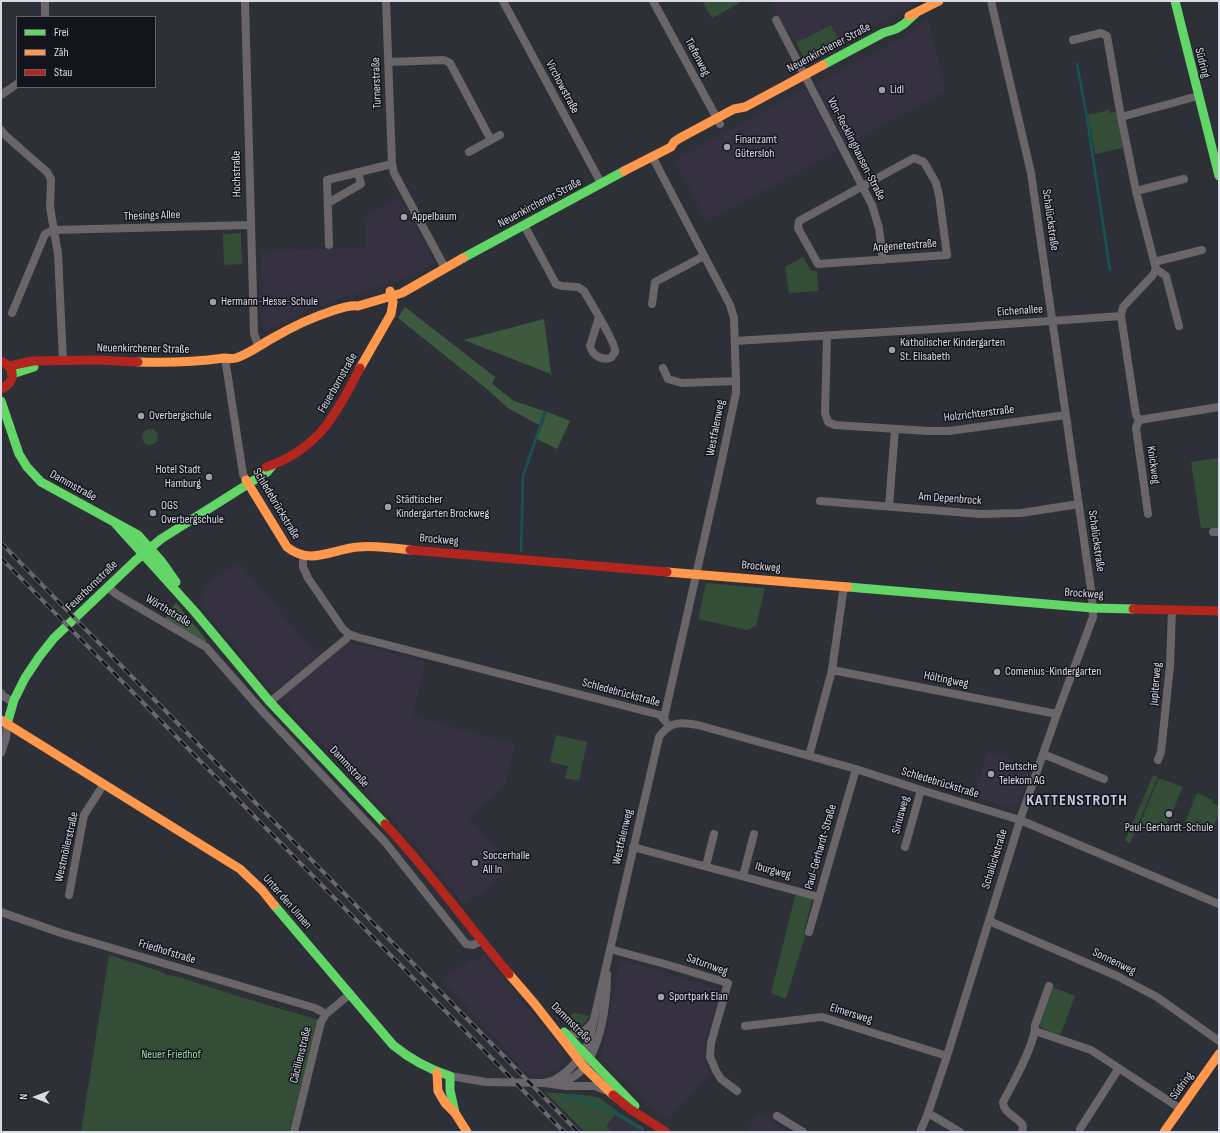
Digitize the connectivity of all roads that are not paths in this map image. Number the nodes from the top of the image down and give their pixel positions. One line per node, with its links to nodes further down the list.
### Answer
1 (45, 1): 9 (street)
2 (245, 1): 32 (street, Hochstraße)
3 (386, 1): 12 (street, Turnerstraße)
4 (503, 1): 28 (street, Virchowstraße)
5 (653, 1): 18 (street, Tiefenweg)
6 (939, 1): 13 (main road, Neuenkirchener Straße)
7 (990, 1): 46 (street, Schalückstraße)
8 (1175, 1): 16 (main road, Südring)
9 (45, 16)
10 (776, 20): 13 (street, Von-Recklinghausen-Straße)
11 (1073, 40): 17 (street)
12 (388, 62): 21 (street); 24 (street, Turnerstraße)
13 (805, 75): 18 (main road, Neuenkirchener Straße); 29 (street, Von-Recklinghausen-Straße)
14 (16, 85): 15 (street)
15 (1, 95)
16 (1198, 96): 17 (street); 26 (main road, Südring)
17 (1121, 117): 30 (street)
18 (718, 121): 23 (main road, Neuenkirchener Straße)
19 (1, 130): 34 (street)
20 (500, 135): 21 (street)
21 (491, 140): 22 (street)
22 (469, 152)
23 (652, 156): 28 (main road, Neuenkirchener Straße); 37 (street, Westfalenweg)
24 (392, 164): 25 (street); 40 (street, Turnerstraße)
25 (358, 172): 31 (street); 31 (street)
26 (1219, 176)
27 (1184, 179): 30 (street)
28 (601, 183): 33 (main road, Neuenkirchener Straße)
29 (863, 187): 38 (street, Von-Recklinghausen-Straße); 38 (street, Angenetestraße); 38 (street, Angenetestraße)
30 (1136, 191): 39 (street)
31 (328, 203): 35 (street)
32 (250, 225): 34 (street, Thesings Allee); 50 (street, Hochstraße)
33 (524, 225): 40 (main road, Neuenkirchener Straße); 45 (street)
34 (53, 230): 43 (street); 52 (street)
35 (330, 245)
36 (1202, 250): 39 (street)
37 (704, 256): 42 (street); 49 (street, Westfalenweg)
38 (883, 260)
39 (1155, 266): 44 (street); 47 (street)
40 (445, 268): 41 (main road, Neuenkirchener Straße)
41 (390, 293): 50 (main road, Neuenkirchener Straße); 63 (main road, Feuerbornstraße)
42 (652, 304)
43 (12, 313)
44 (1121, 316): 46 (street, Eichenallee); 60 (street)
45 (599, 317): 45 (street)
46 (1052, 320): 48 (street, Eichenallee); 59 (street, Schalückstraße)
47 (1179, 326)
48 (828, 336): 49 (street, Eichenallee); 62 (street, Holzrichterstraße)
49 (735, 341): 55 (street, Westfalenweg)
50 (257, 346): 51 (main road, Neuenkirchener Straße)
51 (225, 358): 52 (main road, Neuenkirchener Straße); 63 (street, Schledebrückstraße)
52 (61, 361): 53 (main road, Neuenkirchener Straße)
53 (7, 367): 56 (main road)
54 (663, 368): 55 (street)
55 (736, 381): 70 (street, Westfalenweg)
56 (4, 387): 61 (main road, Dammstraße)
57 (1, 401): 61 (main road, Dammstraße)
58 (1219, 407): 60 (street)
59 (1066, 415): 62 (street, Holzrichterstraße); 65 (street, Schalückstraße)
60 (1138, 420): 67 (street, Knickweg)
61 (8, 421): 68 (main road, Dammstraße)
62 (895, 429): 66 (street)
63 (247, 482): 68 (main road, Feuerbornstraße); 69 (main road, Schledebrückstraße)
64 (820, 501): 66 (street, Am Depenbrock)
65 (1079, 504): 66 (street, Am Depenbrock); 73 (street, Schalückstraße)
66 (889, 506)
67 (1148, 514)
68 (146, 551): 72 (main road, Feuerbornstraße); 77 (main road, Dammstraße)
69 (303, 557): 70 (main road, Brockweg); 76 (street)
70 (696, 574): 71 (main road, Brockweg); 84 (street, Westfalenweg)
71 (844, 586): 73 (main road, Brockweg); 79 (street)
72 (108, 587): 78 (street, Wörthstraße); 81 (main road, Feuerbornstraße)
73 (1093, 608): 74 (main road, Brockweg); 83 (street, Schalückstraße)
74 (1172, 610): 75 (main road, Brockweg); 90 (street, Jupiterweg)
75 (1219, 612)
76 (348, 634): 82 (street); 84 (street, Schledebrückstraße)
77 (216, 638): 78 (street); 82 (main road, Dammstraße)
78 (206, 647): 108 (street, Dammstraße)
79 (832, 670): 83 (street, Höltingweg); 89 (street)
80 (1, 693): 81 (street)
81 (13, 702): 85 (main road, Feuerbornstraße)
82 (270, 702): 108 (main road, Dammstraße)
83 (1056, 714): 88 (street, Schalückstraße)
84 (664, 718): 86 (street, Schledebrückstraße)
85 (4, 722): 87 (street); 93 (main road, Unter den Ulmen)
86 (669, 726): 89 (street, Schledebrückstraße); 98 (street, Westfalenweg)
87 (1, 753)
88 (1043, 754): 92 (street); 95 (street, Schalückstraße)
89 (809, 756): 91 (street, Schledebrückstraße)
90 (1158, 760)
91 (856, 769): 94 (street, Schledebrückstraße); 103 (street, Paul-Gerhardt-Straße)
92 (1104, 779)
93 (104, 784): 102 (street, Westmöllerstraße); 111 (main road, Unter den Ulmen)
94 (921, 790): 95 (street, Schledebrückstraße); 99 (street, Siriusweg)
95 (1020, 820): 104 (street, Schledebrückstraße); 106 (street, Schalückstraße)
96 (714, 834): 100 (street)
97 (754, 834): 101 (street, Iburgweg)
98 (633, 847): 100 (street, Iburgweg); 109 (street, Westfalenweg)
99 (905, 847)
100 (706, 866): 101 (street, Iburgweg)
101 (743, 876): 103 (street, Iburgweg)
102 (69, 895)
103 (819, 897): 107 (street, Paul-Gerhardt-Straße)
104 (1219, 904)
105 (1, 912): 113 (street, Friedhofstraße)
106 (989, 921): 118 (street, Sonnenweg); 120 (street, Schalückstraße)
107 (809, 932)
108 (481, 941): 112 (main road, Dammstraße)
109 (609, 953): 114 (street, Westfalenweg); 121 (street, Westfalenweg); 128 (street, Saturnweg)
110 (1049, 986): 116 (street)
111 (350, 994): 113 (street, Cäcilienstraße); 123 (main road, Unter den Ulmen)
112 (536, 1005): 117 (main road, Dammstraße); 121 (main road, Dammstraße)
113 (326, 1014): 135 (street, Cäcilienstraße)
114 (593, 1022): 117 (street); 121 (street, Westfalenweg)
115 (745, 1026): 120 (street, Elmersweg)
116 (1035, 1031): 122 (street); 141 (street)
117 (565, 1033): 121 (main road, Dammstraße)
118 (1219, 1041)
119 (1219, 1054): 129 (main road, Südring)
120 (947, 1056): 131 (street, Schalückstraße)
121 (584, 1059): 125 (street, Unter den Ulmen); 126 (street); 127 (main road); 133 (main road)
122 (1118, 1068): 129 (street); 134 (street)
123 (437, 1073): 124 (main road, Unter den Ulmen); 130 (main road)
124 (450, 1076): 125 (street, Unter den Ulmen); 130 (main road)
125 (544, 1083): 126 (street, Unter den Ulmen)
126 (555, 1085): 127 (street, Unter den Ulmen)
127 (608, 1091): 133 (main road)
128 (737, 1091)
129 (1181, 1109): 142 (main road, Südring)
130 (455, 1113): 136 (main road)
131 (928, 1113): 139 (street, Schalückstraße); 140 (street)
132 (777, 1116): 138 (street)
133 (648, 1120): 137 (main road)
134 (1080, 1129)
135 (294, 1132)
136 (467, 1132)
137 (666, 1132)
138 (803, 1132)
139 (920, 1132)
140 (960, 1132)
141 (1022, 1132)
142 (1164, 1132)

